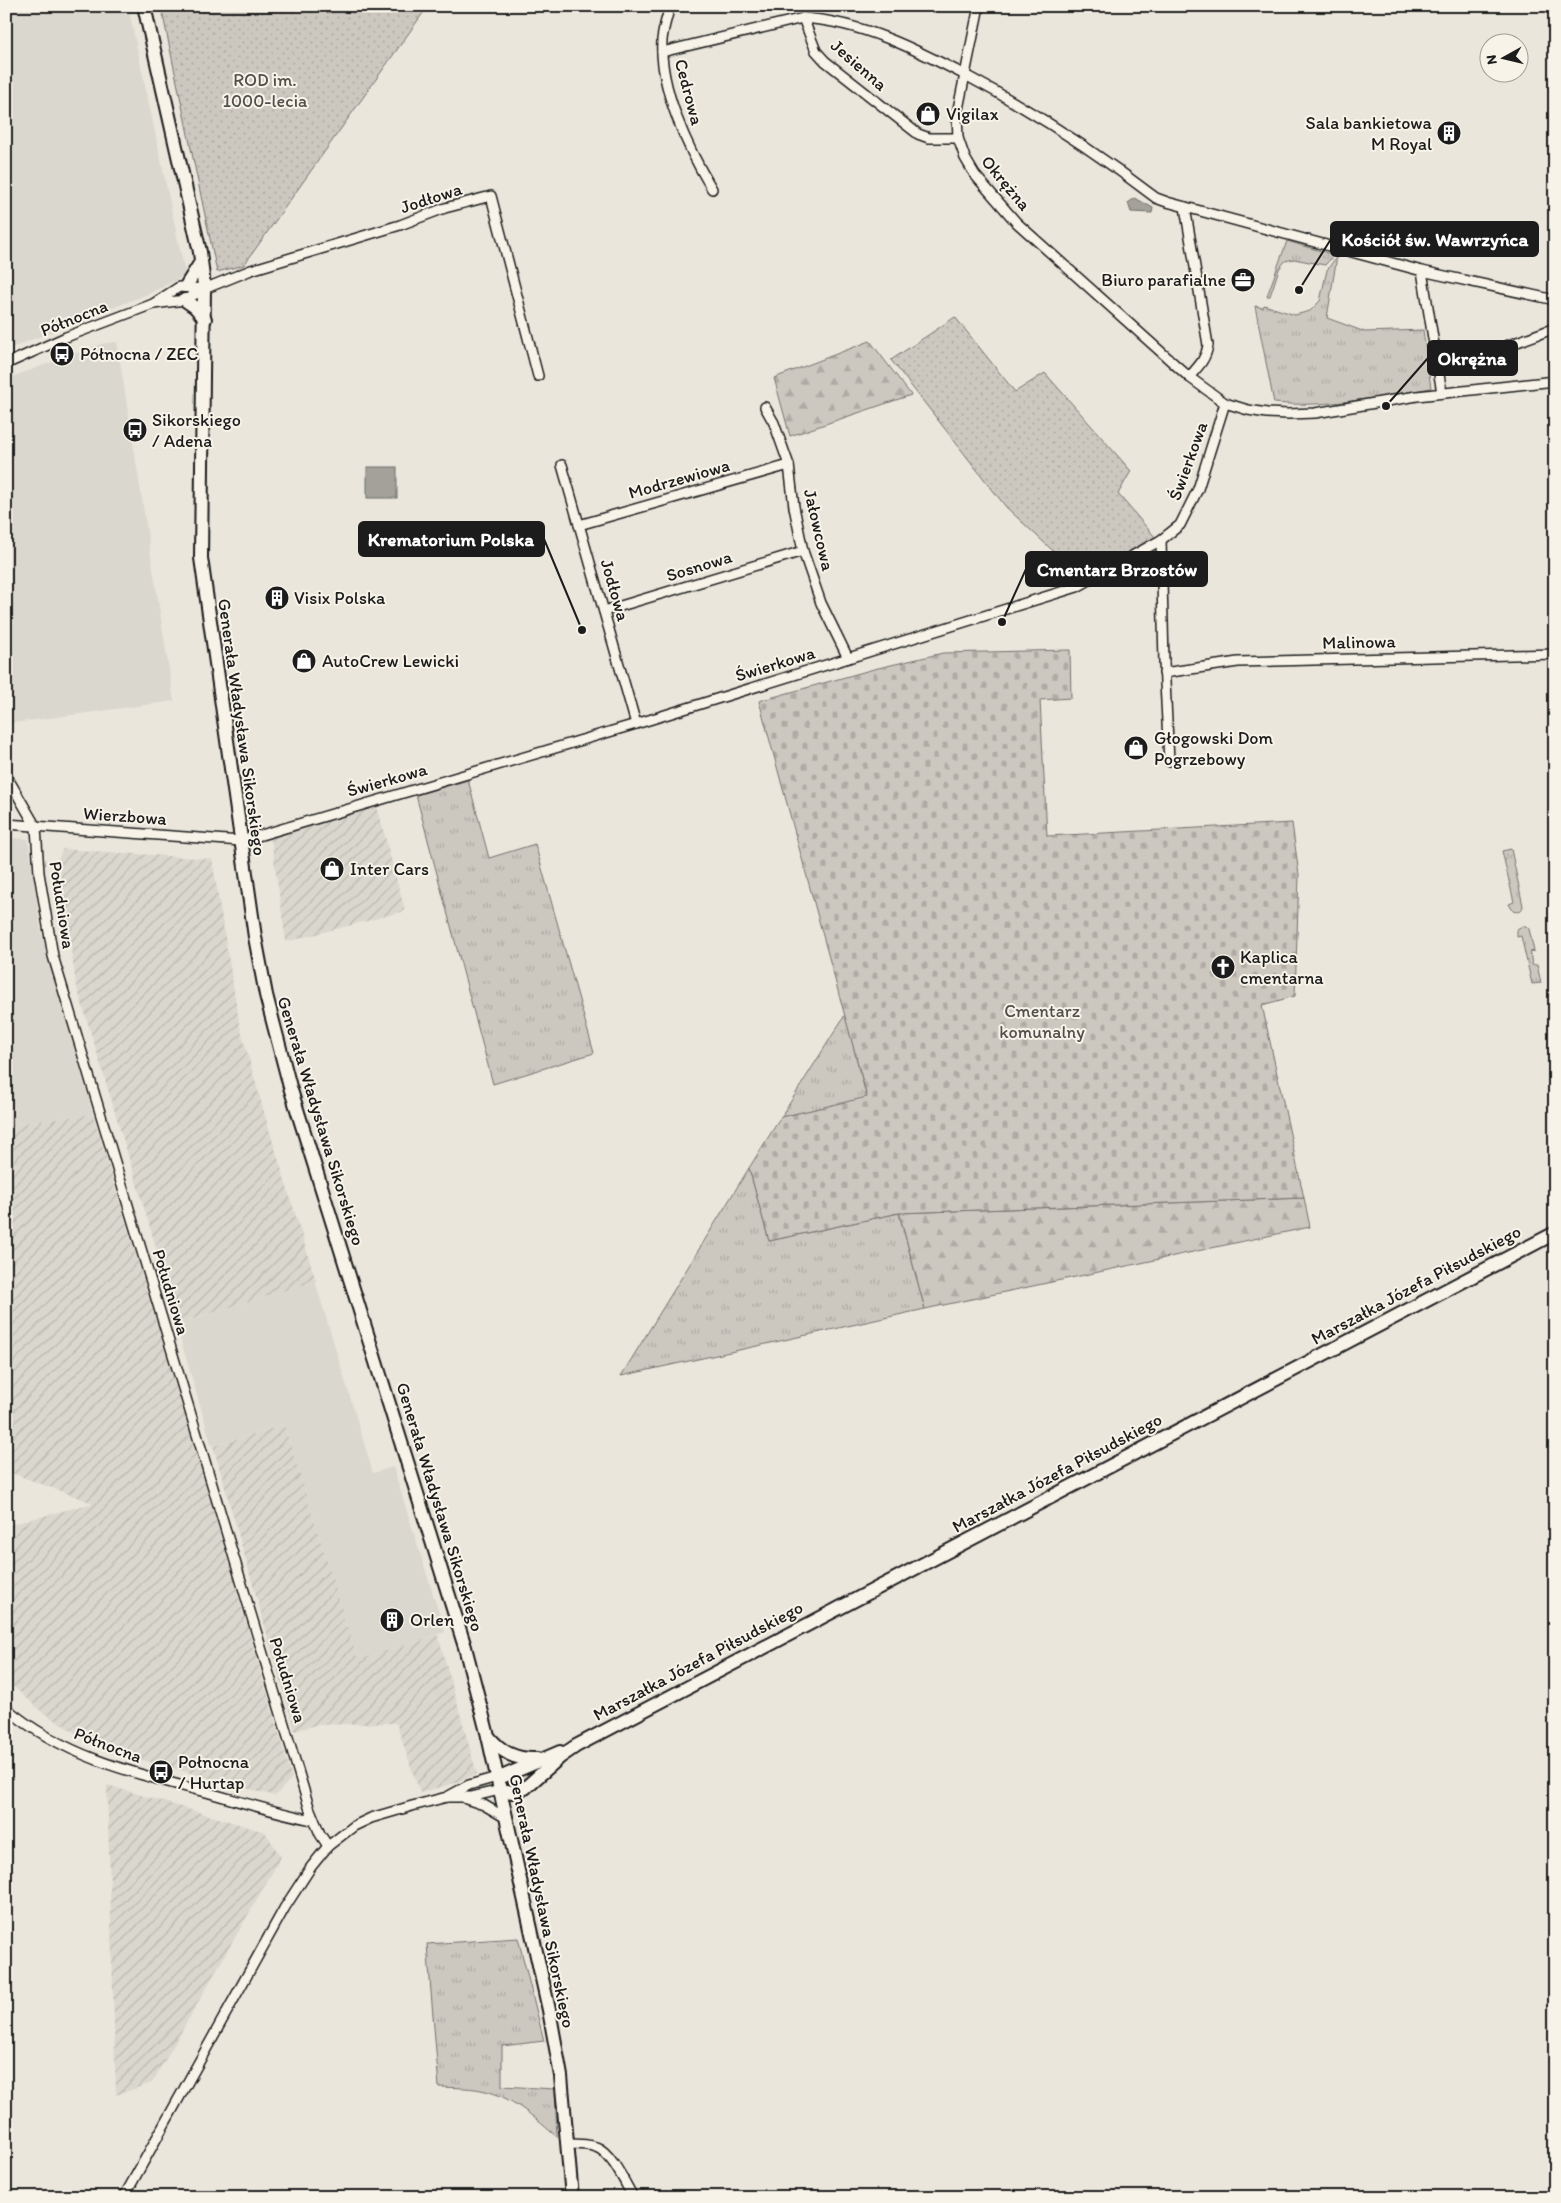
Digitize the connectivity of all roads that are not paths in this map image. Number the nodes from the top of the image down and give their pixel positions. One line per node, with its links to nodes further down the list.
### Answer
1 (144, 6): 10 (street, Generała Władysława Sikorskiego)
2 (670, 6): 5 (street)
3 (979, 6): 6 (street, Okrężna)
4 (803, 18): 5 (street, Cedrowa); 6 (street, Jesienna); 7 (street, Jesienna)
5 (662, 52): 8 (street, Cedrowa)
6 (966, 76): 7 (street, Okrężna); 9 (street)
7 (958, 138): 22 (street, Okrężna)
8 (712, 190)
9 (1185, 207): 11 (street); 22 (street)
10 (202, 262): 12 (street); 13 (street, Generała Władysława Sikorskiego)
11 (1422, 271): 15 (street); 20 (street)
12 (186, 286): 13 (street); 16 (street, Północna)
13 (204, 289): 14 (street, Północna); 17 (street, Generała Władysława Sikorskiego); 21 (street, Jodłowa)
14 (185, 300): 16 (street, Północna); 17 (street)
15 (1555, 300)
16 (153, 304): 19 (street, Północna)
17 (205, 320): 41 (street, Generała Władysława Sikorskiego)
18 (1555, 328): 20 (street)
19 (6, 364)
20 (1438, 367): 24 (street)
21 (538, 376)
22 (1189, 377): 25 (street, Okrężna)
23 (1555, 380): 24 (street, Okrężna)
24 (1442, 394): 25 (street, Okrężna)
25 (1225, 403): 30 (street, Świerkowa)
26 (765, 407): 28 (street, Jałowcowa)
27 (562, 465): 29 (street, Jodłowa)
28 (789, 465): 29 (street, Modrzewiowa); 31 (street, Jałowcowa)
29 (579, 526): 32 (street, Jodłowa)
30 (1161, 540): 34 (street, Świerkowa); 35 (street)
31 (804, 551): 32 (street, Sosnowa); 34 (street, Jałowcowa)
32 (604, 611): 36 (street, Jodłowa)
33 (1555, 654): 35 (street, Malinowa)
34 (848, 658): 36 (street, Świerkowa)
35 (1164, 673): 37 (street)
36 (636, 724): 41 (street, Świerkowa)
37 (1169, 761)
38 (6, 775): 40 (street, Południowa)
39 (6, 824): 40 (street, Wierzbowa)
40 (36, 827): 41 (street, Wierzbowa); 51 (street, Południowa)
41 (241, 840): 44 (street, Generała Władysława Sikorskiego)
42 (1555, 1233): 45 (street, Marszałka Józefa Piłsudskiego)
43 (6, 1708): 51 (street, Północna)
44 (488, 1736): 46 (street); 47 (street, Generała Władysława Sikorskiego)
45 (576, 1746): 46 (street, Marszałka Józefa Piłsudskiego); 47 (street, Marszałka Józefa Piłsudskiego)
46 (542, 1759): 47 (street, Marszałka Józefa Piłsudskiego)
47 (498, 1784): 48 (street); 49 (street); 50 (street, Generała Władysława Sikorskiego)
48 (447, 1797): 49 (street); 52 (street)
49 (461, 1798): 50 (street)
50 (506, 1818): 53 (street, Generała Władysława Sikorskiego)
51 (313, 1820): 52 (street)
52 (328, 1846): 54 (street)
53 (568, 2144): 55 (street, Generała Władysława Sikorskiego); 56 (street)
54 (124, 2197)
55 (572, 2197)
56 (633, 2197)

